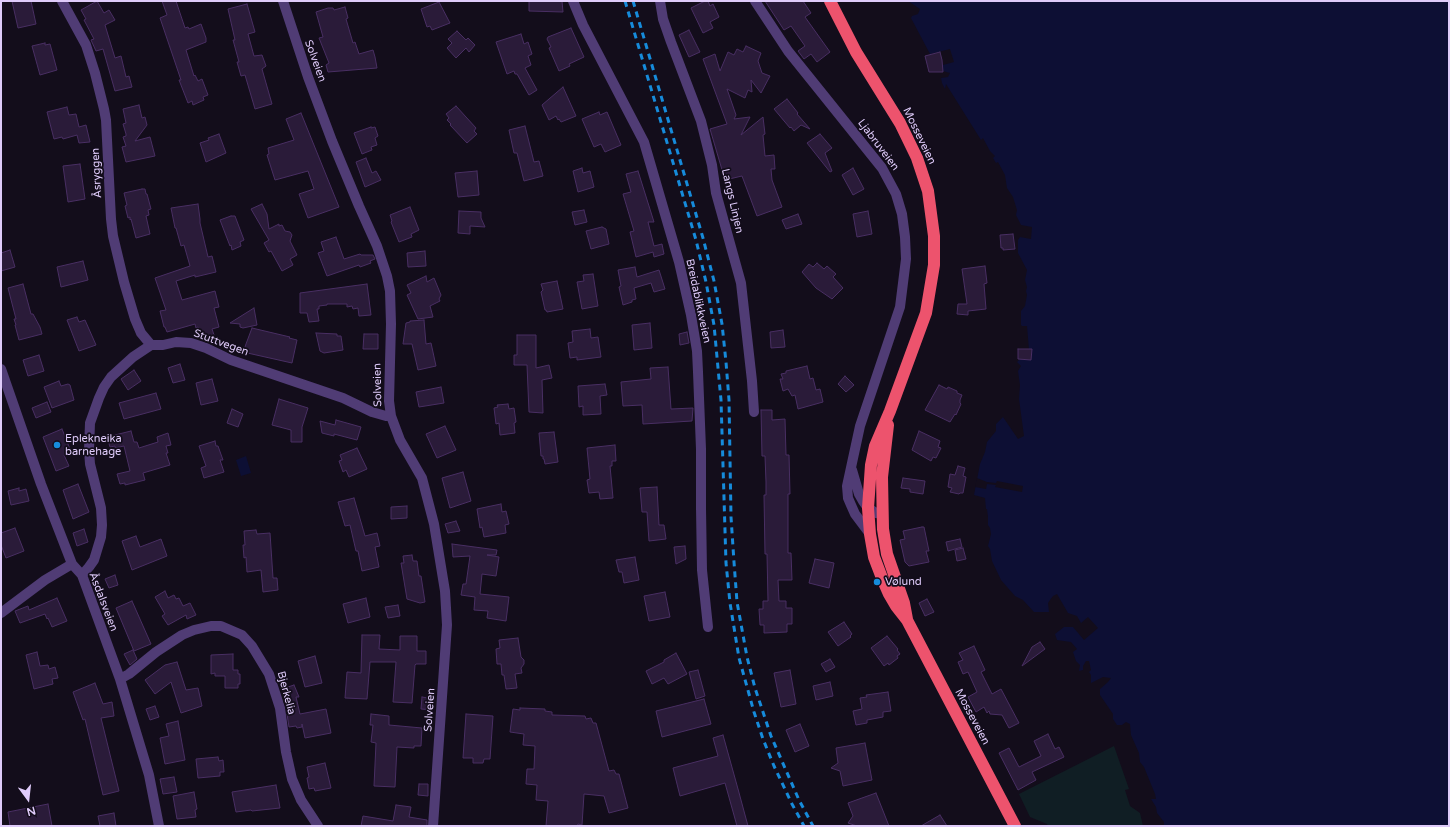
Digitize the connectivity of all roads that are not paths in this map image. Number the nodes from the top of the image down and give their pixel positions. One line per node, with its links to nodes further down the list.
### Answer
1 (62, 1): 7 (street, Åsryggen)
2 (283, 1): 11 (street, Solveien)
3 (573, 1): 20 (street, Breidablikkveien)
4 (660, 1): 10 (street, Langs Linjen)
5 (755, 1): 12 (street, Ljabruveien)
6 (830, 1): 9 (highway, Mosseveien)
7 (151, 345): 11 (street, Stuttvegen); 17 (street)
8 (1, 369): 16 (street, Åsdalsveien)
9 (890, 411): 13 (highway, Mosseveien); 14 (highway, Mosseveien)
10 (754, 412)
11 (392, 416): 24 (street, Solveien)
12 (851, 467): 13 (street, Ljabruveien); 15 (street, Ljabruveien)
13 (868, 508): 14 (street); 15 (highway, Mosseveien)
14 (883, 514): 19 (highway, Mosseveien)
15 (870, 534): 19 (highway, Mosseveien)
16 (72, 564): 17 (street, Åsdalsveien); 18 (street)
17 (82, 575): 21 (street, Åsdalsveien)
18 (1, 613)
19 (907, 620): 25 (highway, Mosseveien)
20 (708, 627)
21 (120, 679): 22 (street, Åsdalsveien); 23 (street, Bjerkelia)
22 (158, 826)
23 (318, 826)
24 (433, 826)
25 (1015, 826)

